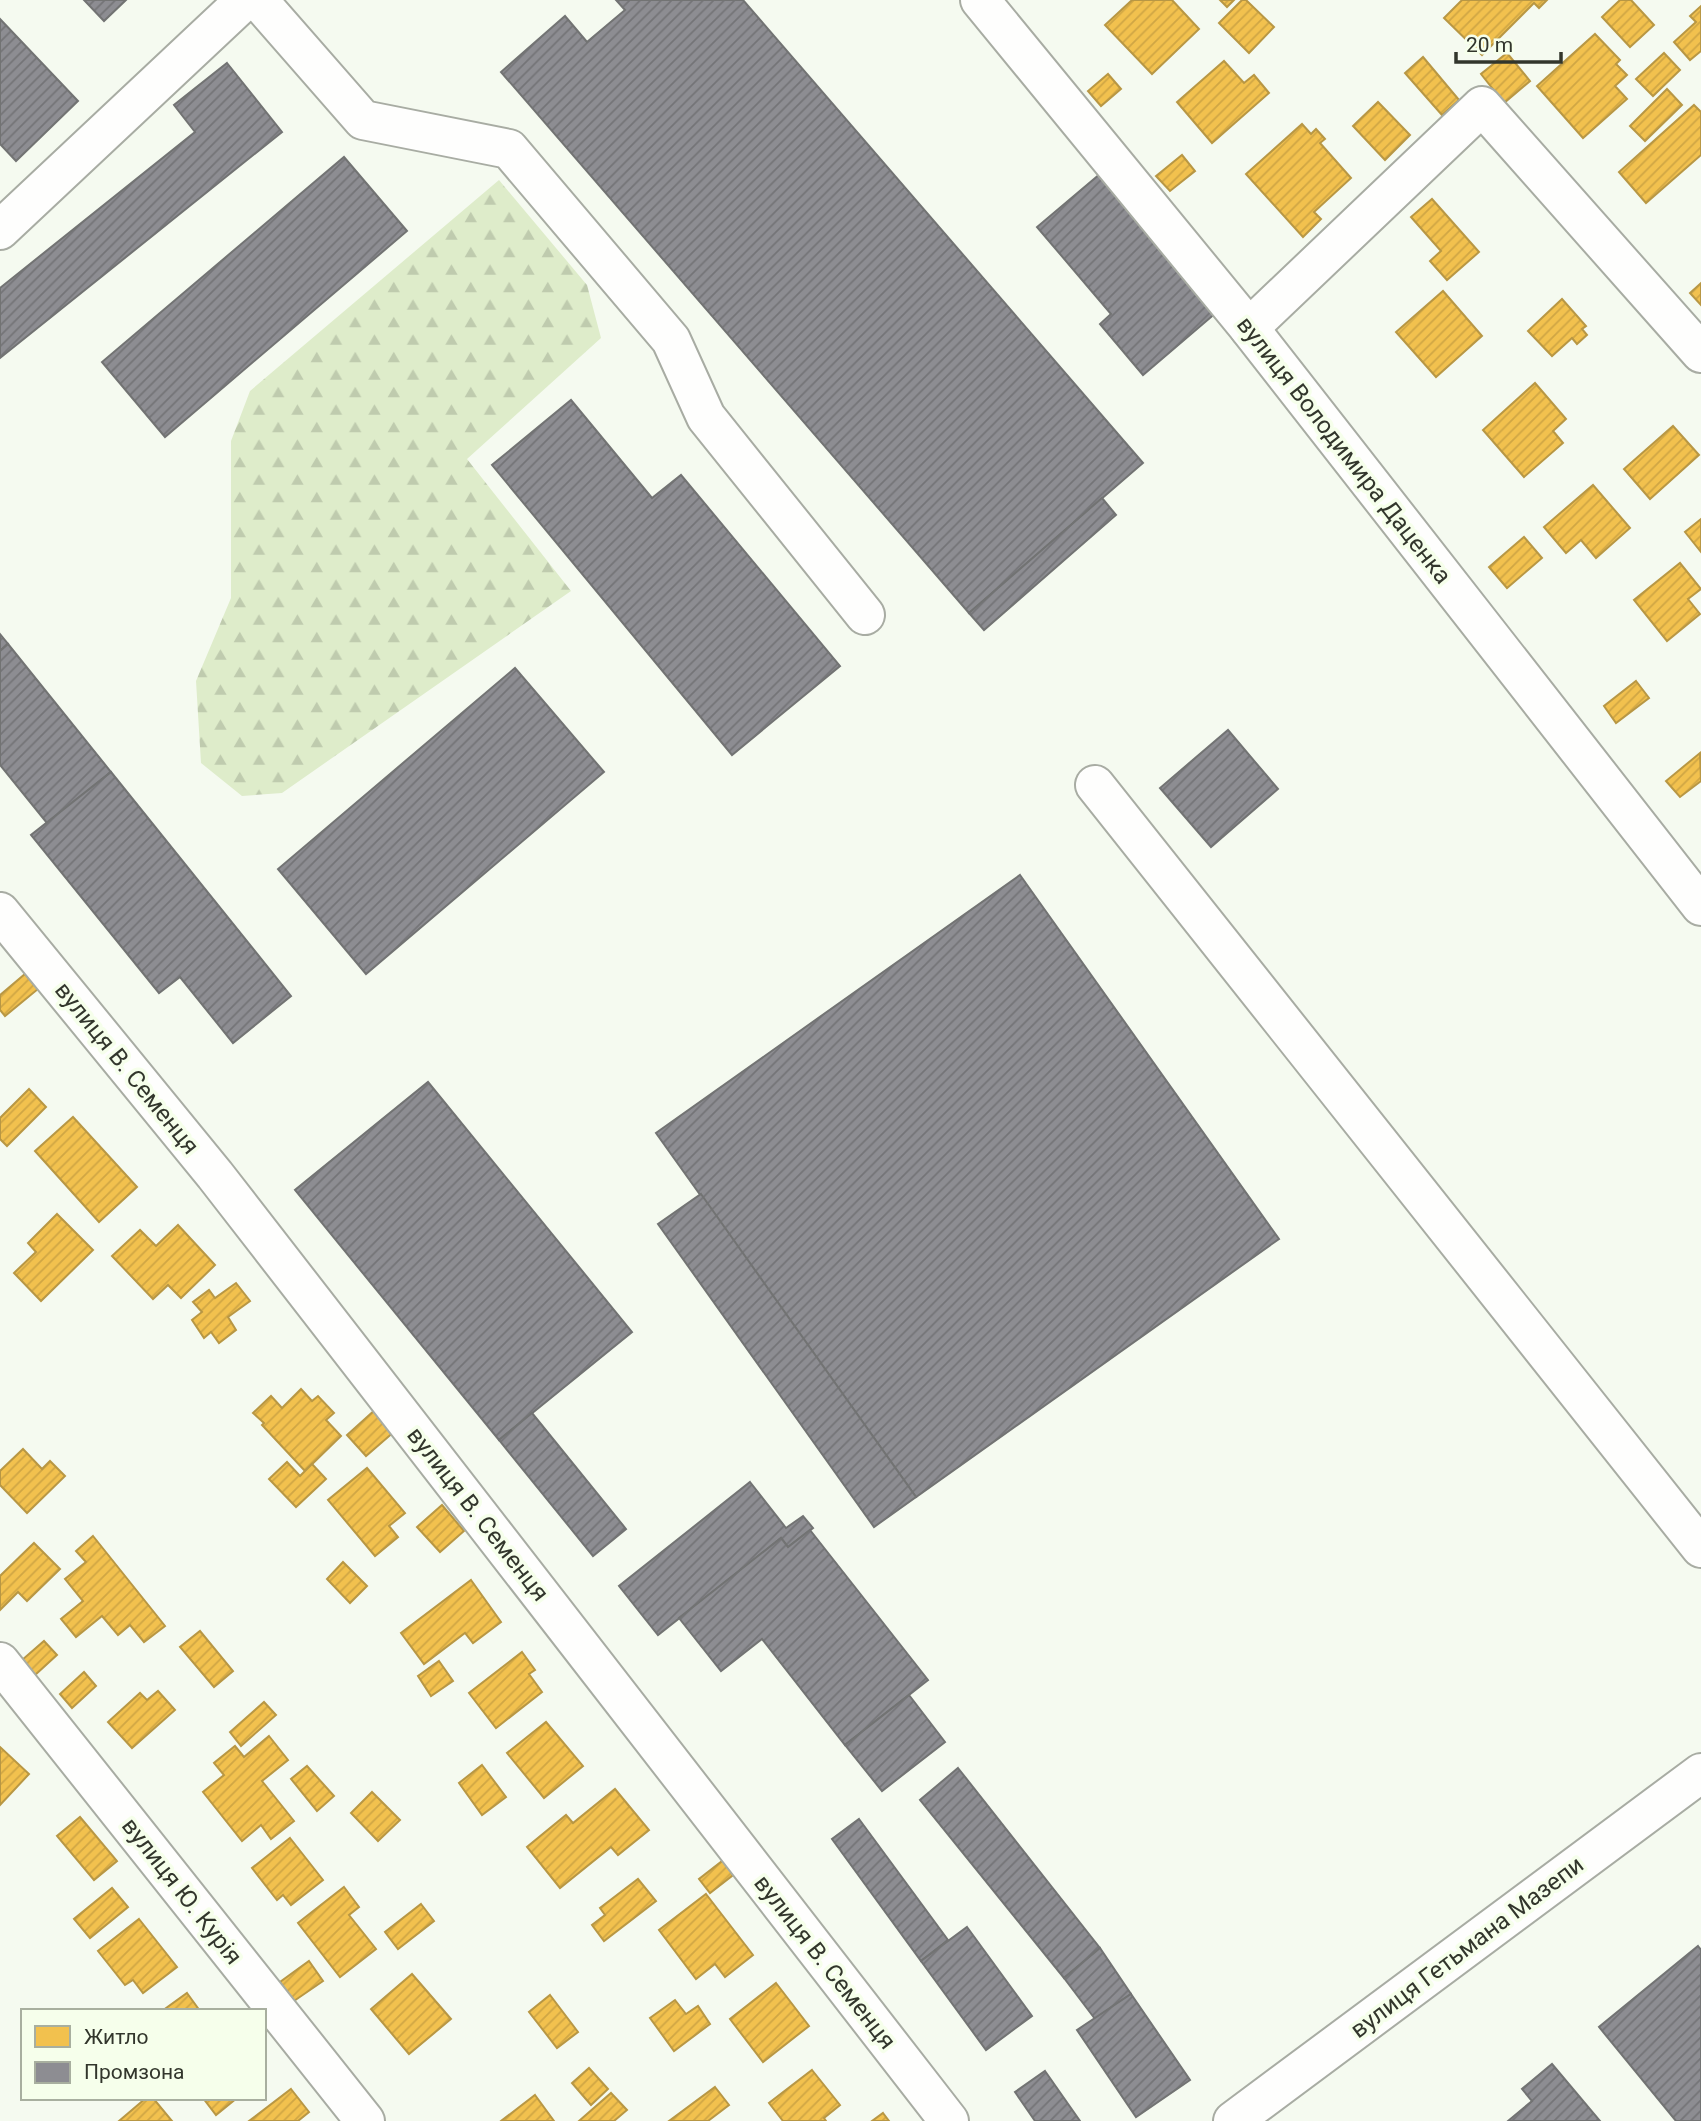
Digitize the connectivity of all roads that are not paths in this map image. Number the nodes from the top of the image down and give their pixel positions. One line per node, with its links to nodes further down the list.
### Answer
1 (244, 0): 4 (street)
2 (258, 0): 7 (street)
3 (980, 0): 5 (street, вулиця Володимира Даценка)
4 (0, 230)
5 (1250, 328): 6 (street); 9 (street, вулиця Володимира Даценка)
6 (1701, 353)
7 (864, 615)
8 (1095, 785): 11 (street)
9 (1701, 906)
10 (0, 912): 15 (street, вулиця В. Семенця)
11 (1701, 1548)
12 (0, 1662): 14 (street, вулиця Ю. Курія)
13 (1701, 1773): 16 (street, вулиця Гетьмана Мазепи)
14 (365, 2121)
15 (948, 2121)
16 (1233, 2121)

